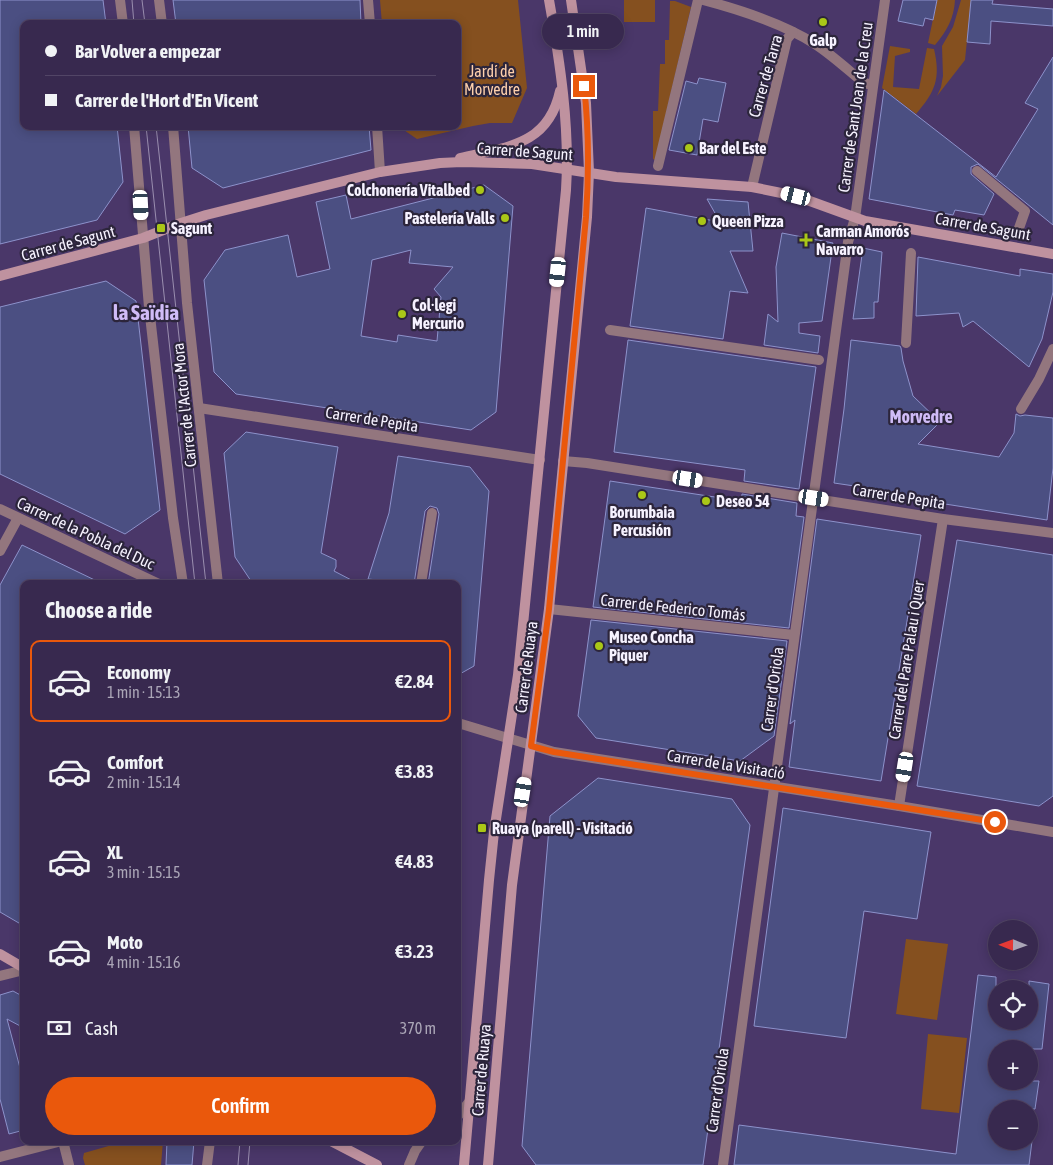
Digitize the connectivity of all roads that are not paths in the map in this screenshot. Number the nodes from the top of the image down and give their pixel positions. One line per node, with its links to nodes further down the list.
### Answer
1 (120, 0): 9 (street)
2 (159, 0): 10 (street)
3 (368, 0): 11 (street)
4 (549, 0): 13 (street, Carrer de Ruaya)
5 (571, 0): 23 (street, Carrer de Ruaya)
6 (698, 0): 19 (street)
7 (703, 0): 12 (street)
8 (885, 0): 14 (street, Carrer de Sant Joan de la Creu)
9 (122, 20)
10 (162, 20)
11 (370, 20)
12 (793, 32): 14 (street); 24 (street, Carrer de Tarra)
13 (562, 83): 18 (street); 20 (street, Carrer de Ruaya)
14 (873, 85): 25 (street, Carrer de Sant Joan de la Creu)
15 (134, 130): 28 (street, Carrer de l'Actor Mora)
16 (173, 130): 26 (street, Carrer de l'Actor Mora)
17 (378, 130): 22 (street)
18 (440, 163): 20 (street, Carrer de Sagunt); 22 (street, Carrer de Sagunt)
19 (658, 166)
20 (567, 169): 23 (street, Carrer de Sagunt); 38 (street, Carrer de Ruaya)
21 (977, 171): 27 (street)
22 (380, 172): 26 (street, Carrer de Sagunt)
23 (589, 172): 24 (street, Carrer de Sagunt); 39 (street, Carrer de Ruaya)
24 (752, 187): 25 (street, Carrer de Sagunt)
25 (855, 218): 30 (street, Carrer de Sagunt); 40 (street, Carrer d'Oriola)
26 (181, 223): 28 (street, Carrer de Sagunt); 36 (street, Carrer de l'Actor Mora)
27 (1018, 231)
28 (143, 238): 31 (street, Carrer de Sagunt); 48 (street, Carrer de l'Actor Mora)
29 (911, 253): 33 (street)
30 (1053, 254)
31 (0, 276)
32 (610, 330): 35 (street)
33 (906, 343)
34 (1053, 349): 37 (street)
35 (819, 360)
36 (199, 408): 38 (street, Carrer de Pepita); 49 (street, Carrer de l'Actor Mora)
37 (1021, 408)
38 (540, 460): 54 (street, Carrer de Ruaya)
39 (563, 461): 40 (street, Carrer de Pepita); 51 (street, Carrer de Ruaya)
40 (814, 498): 44 (street, Carrer de Pepita); 52 (street, Carrer d'Oriola)
41 (0, 509): 43 (street, Carrer de la Pobla del Duc)
42 (432, 513): 50 (street)
43 (18, 518): 46 (street); 47 (street, Carrer de la Pobla del Duc)
44 (943, 519): 45 (street, Carrer de Pepita); 57 (street, Carrer del Pare Palau i Quer)
45 (1053, 533)
46 (0, 551)
47 (150, 580)
48 (182, 580)
49 (218, 580)
50 (422, 580)
51 (549, 609): 52 (street, Carrer de Federico Tomás); 55 (street, Carrer de Ruaya)
52 (794, 636): 56 (street, Carrer d'Oriola)
53 (461, 724): 54 (street, Carrer de la Visitació)
54 (508, 739): 55 (street, Carrer de la Visitació); 63 (street, Carrer de Ruaya)
55 (531, 746): 56 (street, Carrer de la Visitació); 76 (street, Carrer de Ruaya)
56 (773, 786): 57 (street, Carrer de la Visitació); 77 (street, Carrer d'Oriola)
57 (899, 806): 58 (street, Carrer de la Visitació)
58 (1053, 832)
59 (0, 954): 60 (street)
60 (20, 966)
61 (20, 970): 62 (street)
62 (0, 976)
63 (469, 1102): 64 (street, Carrer de Ruaya); 75 (street, Carrer de Ruaya)
64 (461, 1112)
65 (46, 1145): 70 (street)
66 (63, 1145): 71 (street)
67 (210, 1145): 72 (street)
68 (340, 1145): 73 (street)
69 (419, 1145): 74 (street)
70 (0, 1157)
71 (69, 1165)
72 (207, 1165)
73 (377, 1165)
74 (409, 1165)
75 (464, 1165)
76 (488, 1165)
77 (722, 1165)

